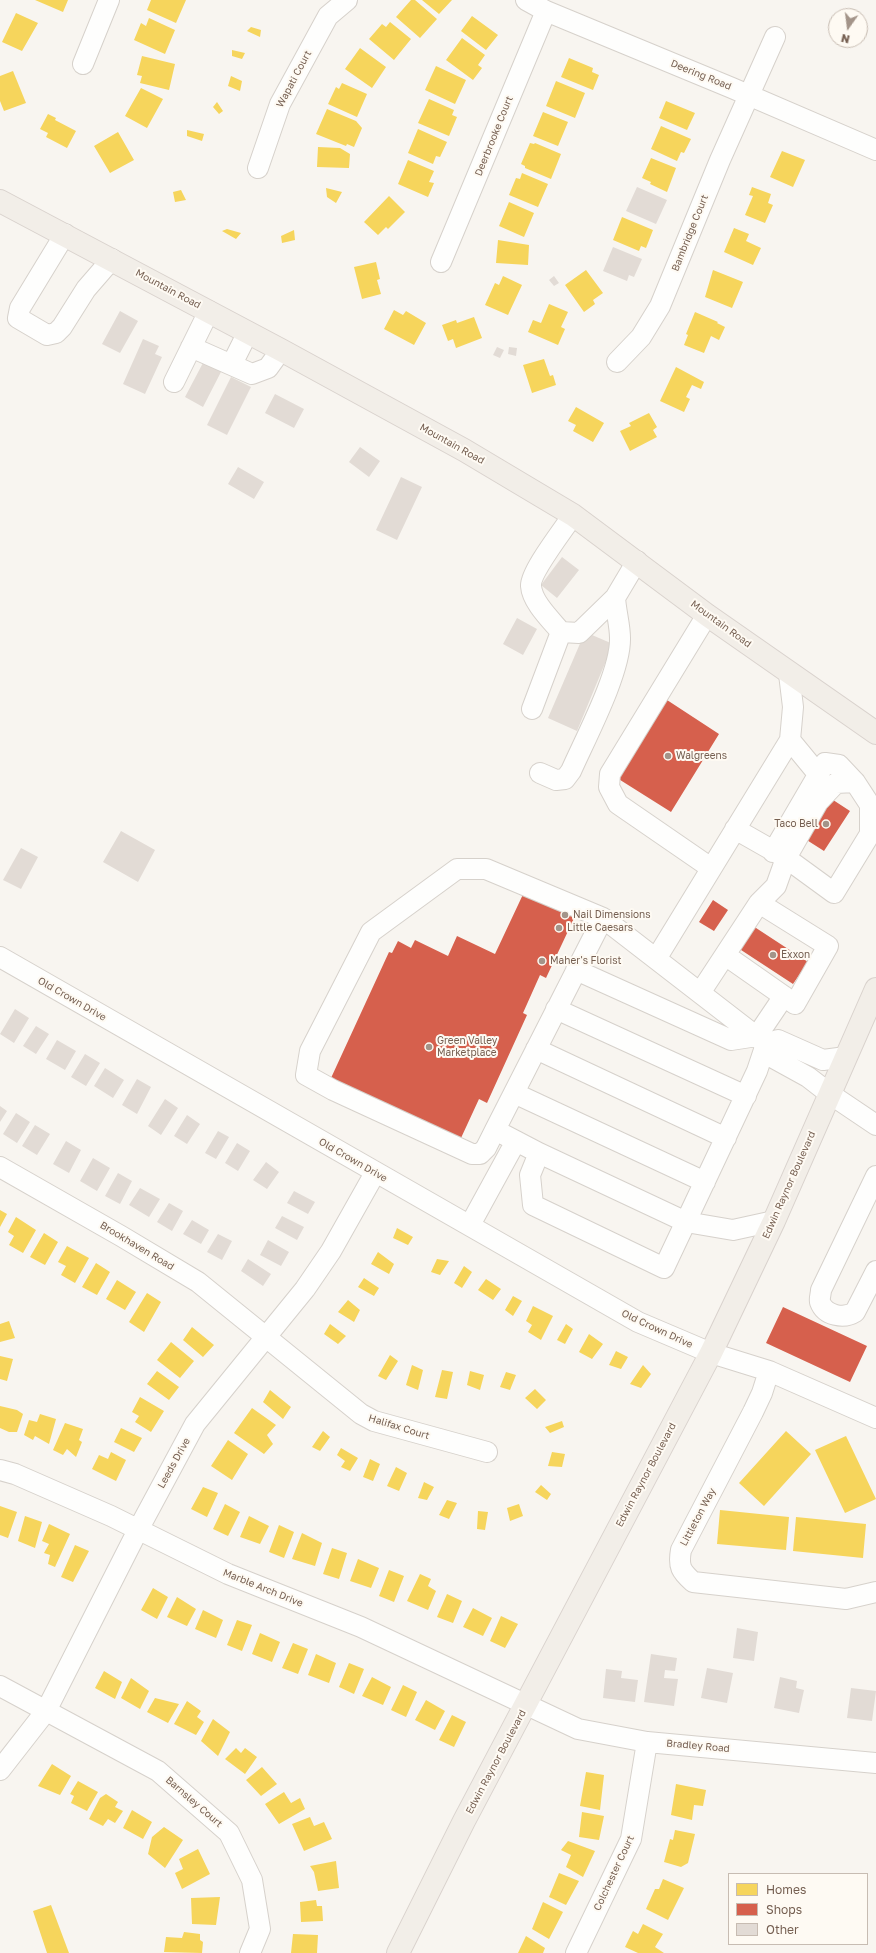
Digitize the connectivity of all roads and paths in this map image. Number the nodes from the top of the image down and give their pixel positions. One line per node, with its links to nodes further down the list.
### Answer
1 (109, 0): 6 (street)
2 (348, 0): 9 (street, Wapati Court)
3 (526, 0): 4 (street, Deering Road)
4 (546, 11): 7 (street, Deering Road); 13 (street, Deerbrooke Court)
5 (775, 37): 7 (street, Bambridge Court)
6 (83, 64)
7 (749, 95): 8 (street, Deering Road); 18 (street, Bambridge Court)
8 (876, 150)
9 (258, 168)
10 (0, 201): 11 (main road, Mountain Road)
11 (65, 234): 12 (main road, Mountain Road); 12 (street)
12 (112, 259): 14 (main road, Mountain Road)
13 (441, 262)
14 (208, 311): 15 (main road, Mountain Road); 16 (street)
15 (248, 332): 17 (main road, Mountain Road); 19 (street)
16 (191, 347): 19 (street); 20 (street)
17 (281, 350): 19 (street); 21 (main road, Mountain Road)
18 (617, 362)
19 (232, 364)
20 (174, 382)
21 (573, 515): 22 (main road, Mountain Road); 25 (street)
22 (637, 561): 23 (street); 24 (main road, Mountain Road)
23 (615, 598): 25 (street); 30 (street)
24 (707, 615): 26 (main road, Mountain Road); 35 (street)
25 (561, 632): 27 (street)
26 (789, 674): 28 (main road, Mountain Road); 29 (street)
27 (532, 709)
28 (876, 733)
29 (790, 740): 31 (street); 33 (street)
30 (540, 773)
31 (818, 774): 32 (street); 34 (street)
32 (854, 782): 34 (street); 34 (street)
33 (736, 829): 34 (street); 35 (street)
34 (779, 855): 36 (street)
35 (711, 868): 40 (street)
36 (759, 903): 38 (street); 44 (street)
37 (602, 918): 40 (street); 41 (street); 53 (street)
38 (725, 955): 43 (street); 44 (street)
39 (0, 957): 58 (street, Old Crown Drive)
40 (656, 959): 43 (street)
41 (576, 970): 45 (street); 46 (street)
42 (876, 989): 48 (main road, Edwin Raynor Boulevard)
43 (700, 993): 46 (street)
44 (784, 996): 46 (street)
45 (556, 1009): 47 (street); 51 (street)
46 (761, 1040): 48 (street); 50 (street); 51 (street)
47 (536, 1050): 49 (street); 54 (street)
48 (846, 1057): 50 (main road, Edwin Raynor Boulevard)
49 (514, 1093): 53 (street); 60 (street)
50 (830, 1094): 52 (street); 61 (main road, Edwin Raynor Boulevard)
51 (746, 1096): 54 (street)
52 (876, 1125)
53 (495, 1130): 55 (street)
54 (726, 1138): 60 (street)
55 (516, 1141): 56 (street); 63 (street)
56 (539, 1153): 62 (street); 62 (street)
57 (0, 1167): 65 (street, Brookhaven Road)
58 (374, 1173): 63 (street, Old Crown Drive); 65 (street, Leeds Drive)
59 (876, 1176): 64 (street)
60 (705, 1182): 62 (street)
61 (774, 1221): 62 (street); 66 (main road, Edwin Raynor Boulevard)
62 (686, 1222)
63 (470, 1225): 66 (street, Old Crown Drive)
64 (876, 1271)
65 (266, 1337): 69 (street, Halifax Court); 71 (street, Leeds Drive)
66 (711, 1353): 67 (street); 74 (main road, Edwin Raynor Boulevard)
67 (770, 1371): 68 (street); 72 (street, Littleton Way)
68 (876, 1418)
69 (487, 1452)
70 (0, 1470): 71 (street, Marble Arch Drive)
71 (138, 1530): 74 (street, Marble Arch Drive); 75 (street, Leeds Drive)
72 (876, 1592)
73 (0, 1686): 75 (street, Barnsley Court)
74 (527, 1705): 76 (street, Bradley Road); 80 (main road, Edwin Raynor Boulevard)
75 (46, 1711): 78 (street, Leeds Drive); 79 (street, Barnsley Court)
76 (647, 1742): 77 (street, Bradley Road); 81 (street, Colchester Court)
77 (876, 1763)
78 (0, 1770)
79 (250, 1953)
80 (398, 1953)
81 (576, 1953)

